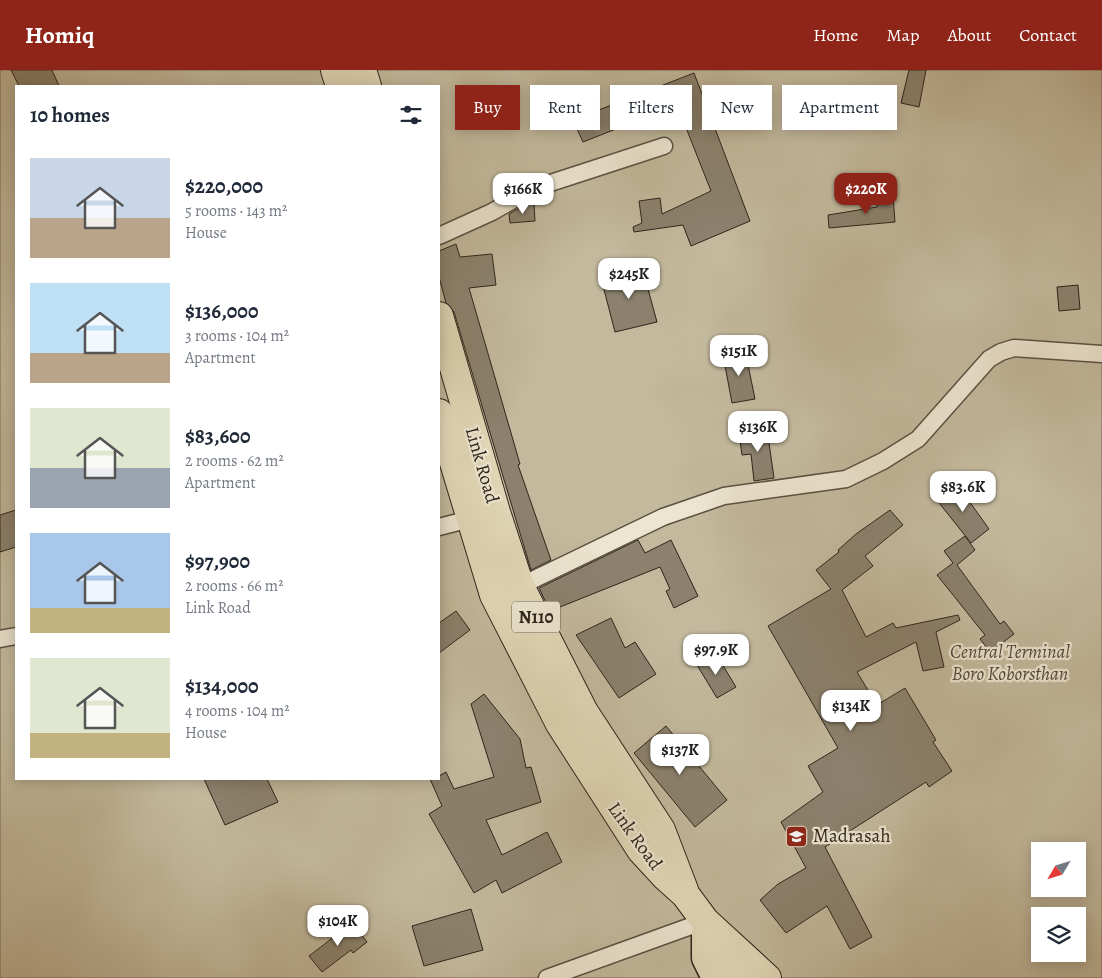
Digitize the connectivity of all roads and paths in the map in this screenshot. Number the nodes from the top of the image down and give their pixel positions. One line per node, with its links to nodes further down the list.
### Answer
1 (335, 70): 3 (highway)
2 (362, 70): 4 (highway)
3 (340, 85)
4 (367, 85)
5 (664, 146): 6 (street)
6 (440, 236)
7 (440, 319): 12 (highway, Link Road / N110)
8 (1102, 354): 12 (street)
9 (440, 416): 10 (highway, Link Road / N110)
10 (470, 519): 11 (street); 15 (highway, Link Road / N110)
11 (440, 527)
12 (520, 586): 15 (highway, Link Road / N110)
13 (15, 636): 14 (street)
14 (0, 638)
15 (685, 894): 16 (highway, N110)
16 (705, 922): 17 (street); 18 (main road); 19 (main road); 20 (highway, N110)
17 (547, 978)
18 (715, 978)
19 (737, 978)
20 (767, 978)

